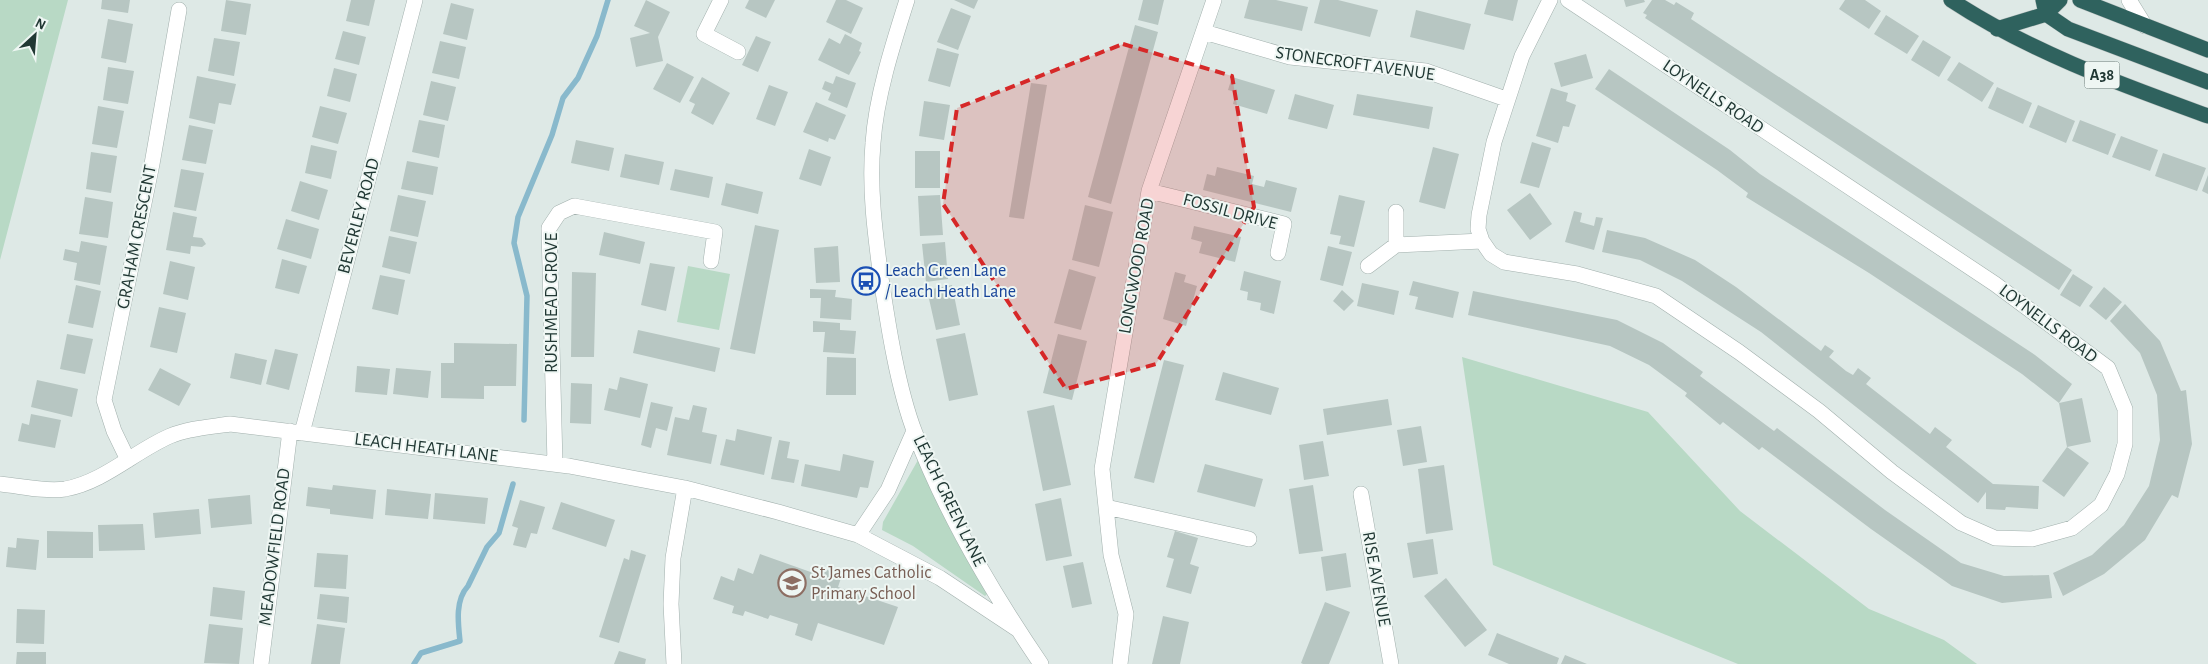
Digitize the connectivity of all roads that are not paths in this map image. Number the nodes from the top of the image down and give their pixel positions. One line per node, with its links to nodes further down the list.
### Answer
1 (415, 0): 29 (street, BEVERLEY ROAD)
2 (721, 0): 17 (street)
3 (906, 0): 28 (street, LEACH GREEN LANE)
4 (1214, 0): 15 (street, LONGWOOD ROAD)
5 (1550, 0): 19 (street)
6 (1568, 0): 23 (street, LOYNELLS ROAD)
7 (1951, 0): 14 (highway, A38)
8 (2060, 0): 11 (highway)
9 (2080, 0): 13 (highway)
10 (2129, 0): 13 (street)
11 (2044, 7): 14 (highway); 18 (highway)
12 (179, 10): 30 (street, GRAHAM CRESCENT)
13 (2145, 26): 16 (highway)
14 (1997, 29): 20 (highway, A38)
15 (1204, 32): 19 (street, STONECROFT AVENUE); 21 (street, LONGWOOD ROAD)
16 (2208, 50)
17 (738, 52)
18 (2208, 82)
19 (1506, 99): 23 (street)
20 (2208, 116)
21 (1149, 191): 25 (street, FOSSIL DRIVE); 35 (street, LONGWOOD ROAD)
22 (1396, 212): 24 (street)
23 (1482, 242): 24 (street)
24 (1396, 246): 27 (street)
25 (1278, 253)
26 (711, 261): 31 (street, RUSHMEAD GROVE)
27 (1368, 266)
28 (914, 431): 36 (street); 38 (street, LEACH GREEN LANE)
29 (296, 432): 30 (street, LEACH HEATH LANE); 31 (street, LEACH HEATH LANE); 39 (street, MEADOWFIELD ROAD)
30 (128, 460): 32 (street, LEACH HEATH LANE)
31 (555, 464): 33 (street, LEACH HEATH LANE)
32 (0, 484)
33 (685, 488): 36 (street, LEACH HEATH LANE); 40 (street)
34 (1361, 494): 43 (street, RISE AVENUE)
35 (1106, 507): 37 (street); 42 (street, LONGWOOD ROAD)
36 (858, 535): 38 (street, LEACH HEATH LANE)
37 (1249, 539)
38 (1017, 628): 41 (street, LEACH GREEN LANE)
39 (261, 664)
40 (674, 664)
41 (1041, 664)
42 (1120, 664)
43 (1391, 664)

